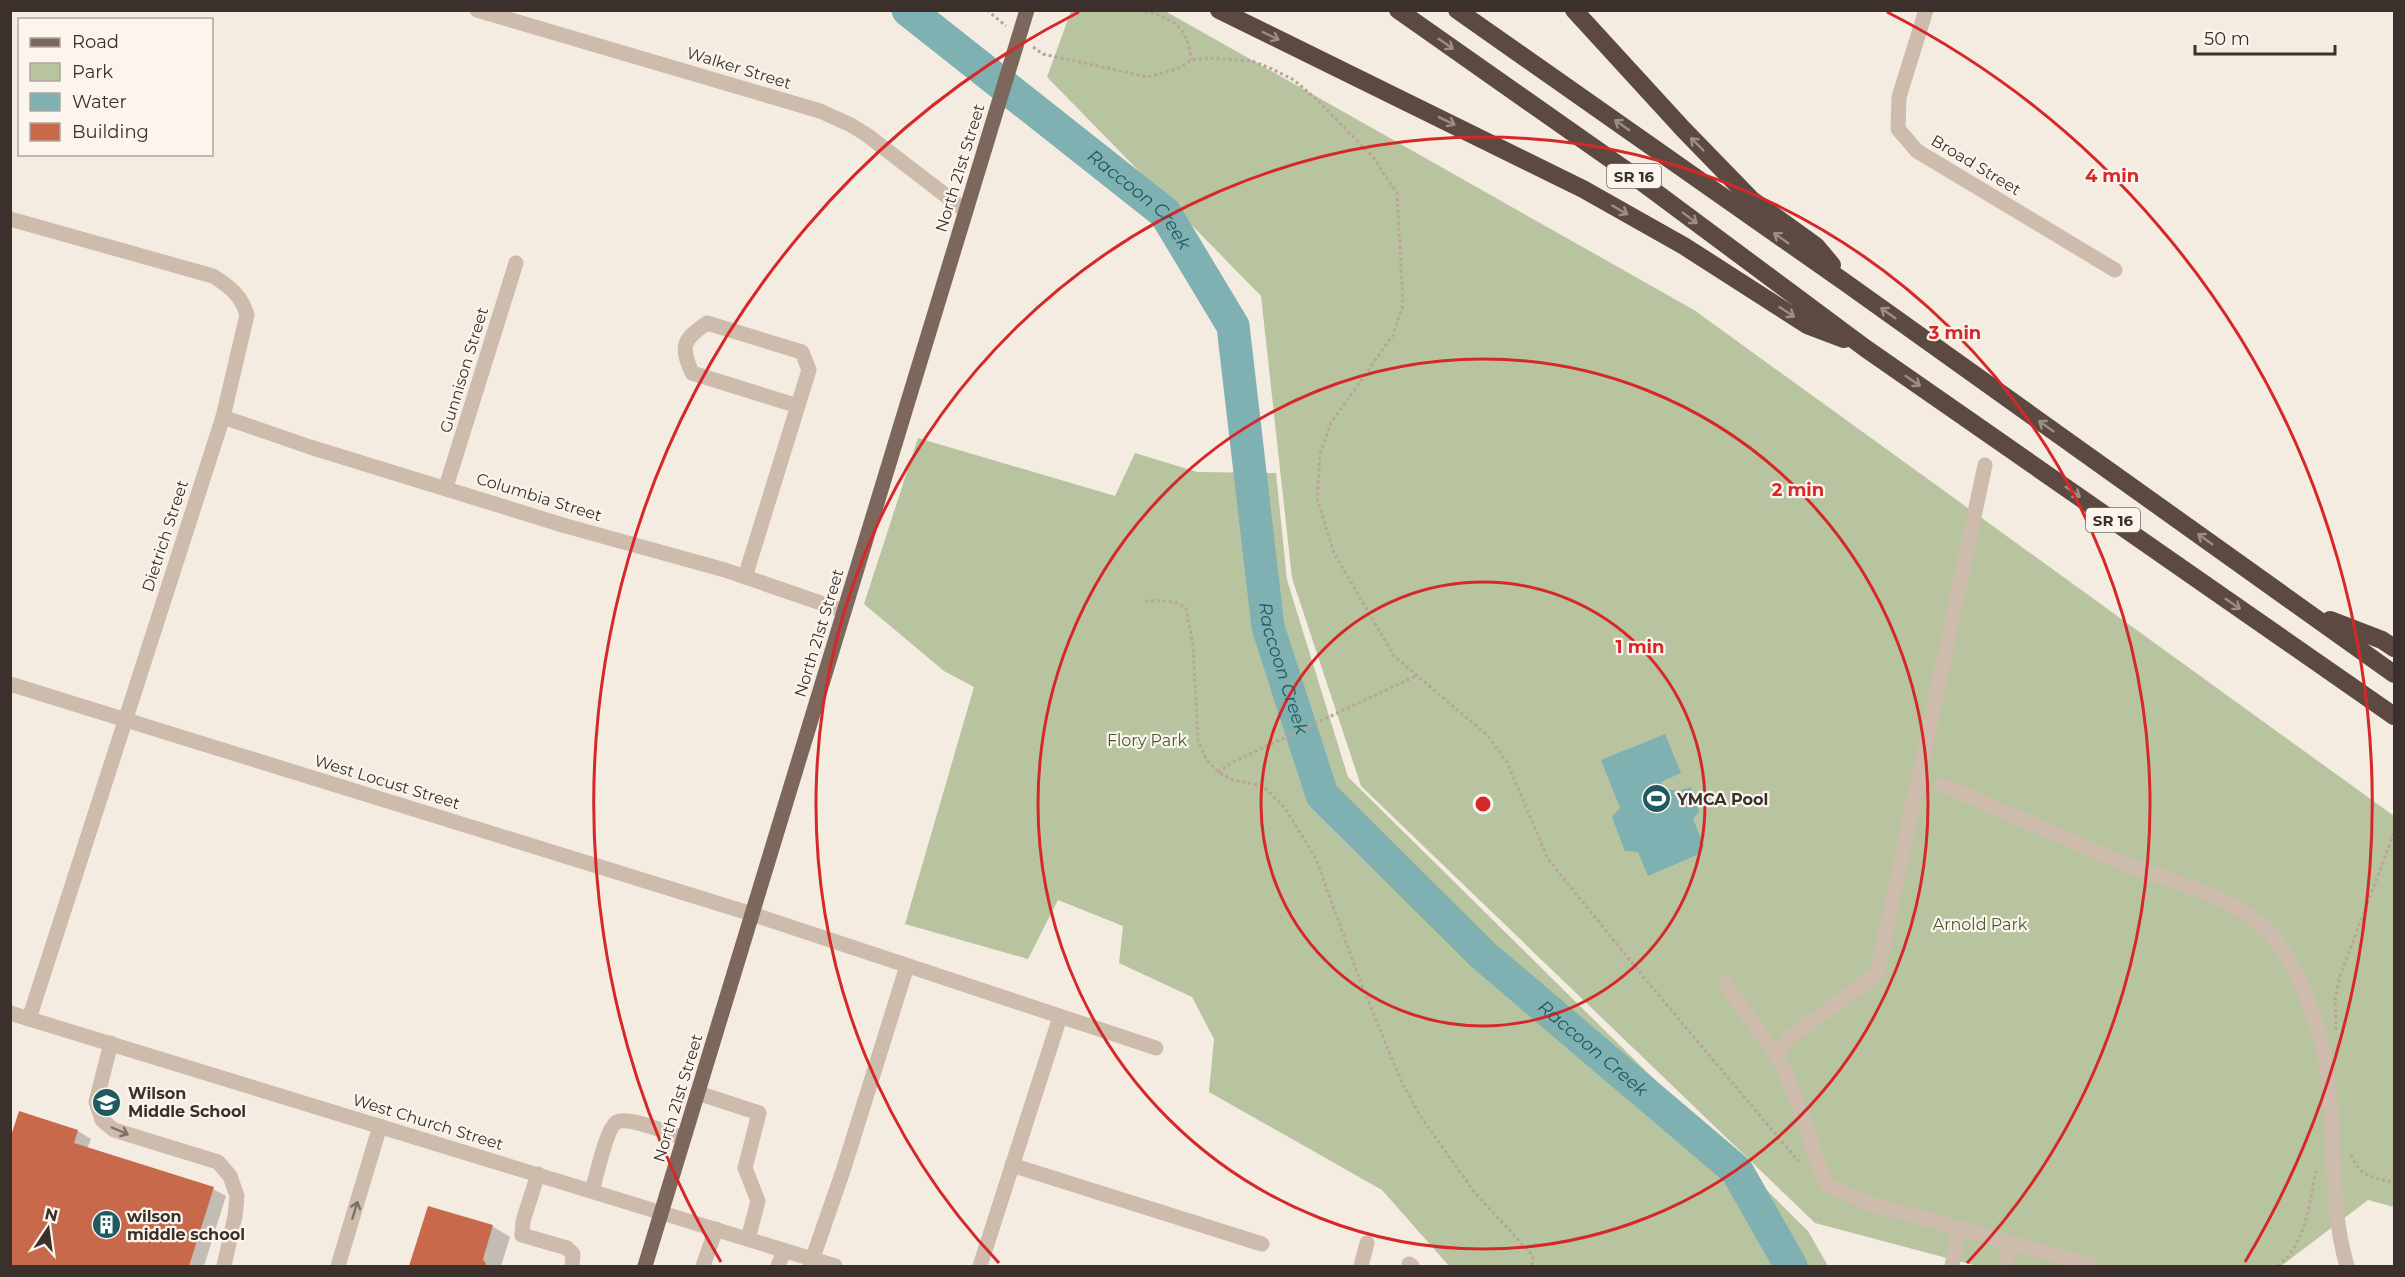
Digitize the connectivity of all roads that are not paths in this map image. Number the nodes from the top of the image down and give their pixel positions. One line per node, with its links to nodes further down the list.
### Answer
1 (477, 10): 8 (street, Walker Street)
2 (1219, 10): 13 (highway, one-way to 13)
3 (1398, 10): 13 (highway, SR 16, one-way to 13)
4 (1457, 10): 12 (highway, SR 16, one-way to 4)
5 (1574, 10): 12 (highway, one-way to 5)
6 (1926, 10): 11 (street, Broad Street)
7 (1026, 14): 8 (main road, North 21st Street)
8 (966, 211): 20 (main road, North 21st Street)
9 (11, 223): 15 (street, Dietrich Street)
10 (516, 263): 17 (street, Gunnison Street)
11 (2115, 270)
12 (1846, 283): 19 (highway, SR 16, one-way to 12)
13 (1865, 348): 24 (highway, SR 16, one-way to 24)
14 (798, 406): 14 (street); 18 (street)
15 (223, 417): 17 (street, Columbia Street); 25 (street, Dietrich Street)
16 (1985, 465): 35 (street)
17 (446, 487): 18 (street, Columbia Street)
18 (746, 577): 20 (street, Columbia Street)
19 (2304, 610): 21 (highway); 22 (highway, SR 16)
20 (844, 611): 27 (main road, North 21st Street)
21 (2394, 648)
22 (2394, 674)
23 (10, 684): 25 (street, West Locust Street)
24 (2394, 716)
25 (124, 719): 27 (street, West Locust Street); 32 (street, Dietrich Street)
26 (1942, 785): 64 (street)
27 (752, 914): 28 (street, West Locust Street); 36 (main road, North 21st Street)
28 (907, 966): 31 (street, West Locust Street); 51 (street)
29 (1725, 984): 35 (street)
30 (10, 1013): 32 (street, West Church Street)
31 (1060, 1017): 34 (street, West Locust Street); 39 (street)
32 (29, 1018): 33 (street, West Church Street)
33 (111, 1044): 37 (street, West Church Street); 52 (street, one-way to 52)
34 (1156, 1048)
35 (1776, 1055): 43 (street)
36 (698, 1093): 38 (main road, North 21st Street); 45 (street)
37 (380, 1126): 40 (street, West Church Street); 53 (street, one-way to 37)
38 (684, 1138): 41 (street); 42 (main road, North 21st Street)
39 (1012, 1165): 48 (street); 59 (street)
40 (538, 1174): 41 (street, West Church Street); 54 (street)
41 (592, 1191): 42 (street, West Church Street)
42 (662, 1212): 44 (street, West Church Street); 55 (main road, North 21st Street)
43 (1959, 1228): 46 (street); 61 (street)
44 (716, 1229): 45 (street, West Church Street); 56 (street)
45 (748, 1239): 49 (street, West Church Street)
46 (2008, 1242): 50 (street); 62 (street)
47 (1367, 1243): 60 (street)
48 (1262, 1244)
49 (784, 1251): 51 (street, West Church Street); 57 (street)
50 (2058, 1262): 63 (street)
51 (811, 1263): 58 (street, West Church Street)
52 (224, 1266)
53 (338, 1266)
54 (572, 1266)
55 (645, 1266)
56 (703, 1266)
57 (778, 1266)
58 (835, 1266)
59 (980, 1266)
60 (1360, 1266)
61 (1952, 1266)
62 (2006, 1266)
63 (2094, 1266)
64 (2347, 1266)

